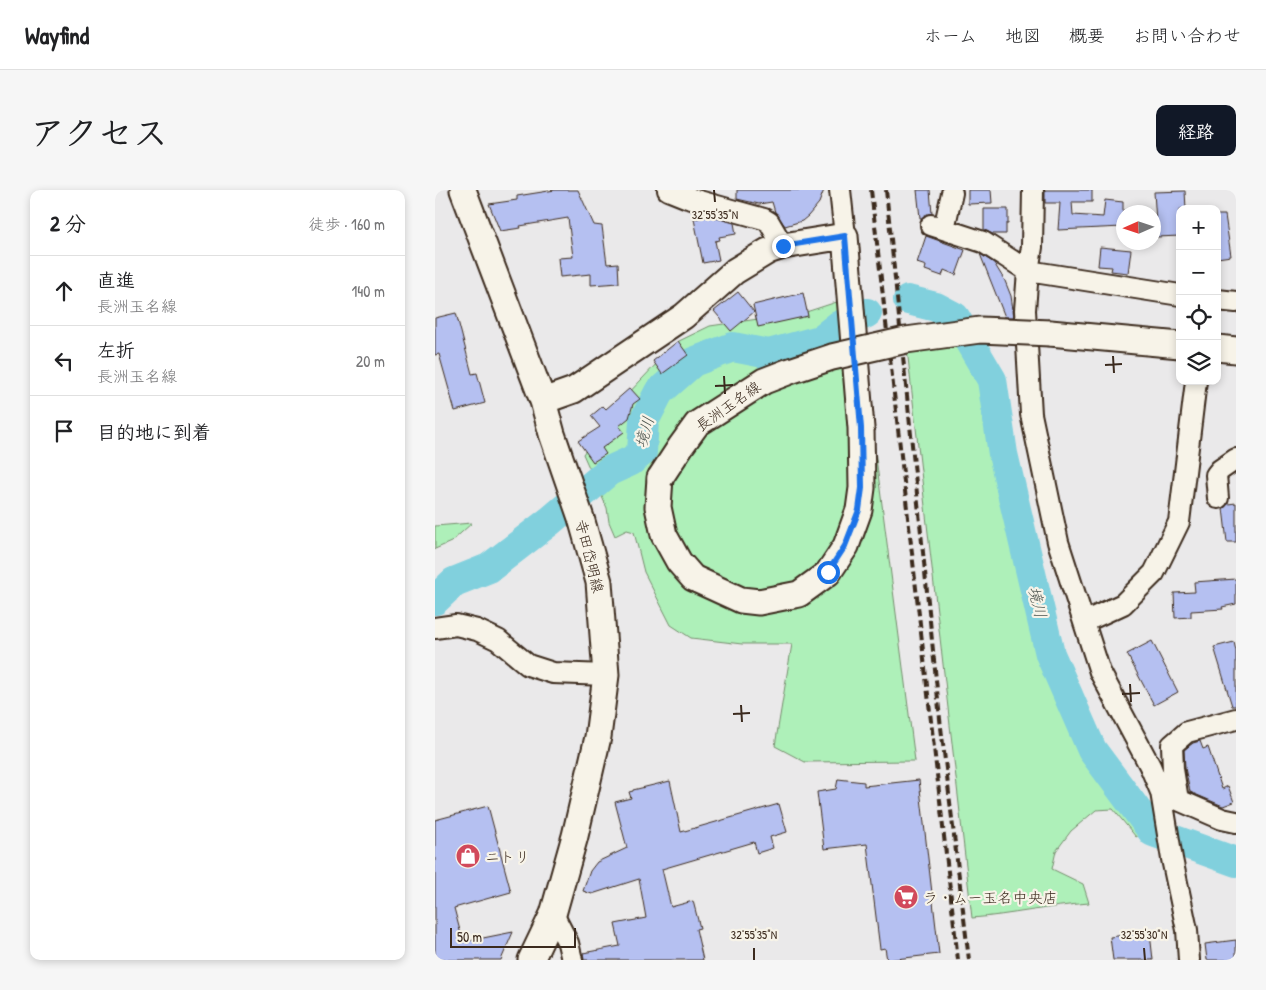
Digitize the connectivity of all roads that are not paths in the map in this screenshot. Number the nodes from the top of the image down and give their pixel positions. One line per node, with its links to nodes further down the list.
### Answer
1 (463, 190): 20 (main road, 寺田岱明線)
2 (668, 190): 7 (street)
3 (841, 190): 6 (street)
4 (1033, 190): 8 (street)
5 (952, 194): 8 (street)
6 (845, 236): 7 (main road); 18 (main road, 長洲玉名線, bridge)
7 (783, 246): 20 (main road)
8 (1028, 271): 9 (street); 23 (street)
9 (1176, 294)
10 (1221, 300): 11 (street)
11 (1236, 302)
12 (1176, 345): 15 (main road, 長洲玉名線, bridge)
13 (1221, 348): 14 (main road)
14 (1236, 350)
15 (853, 352)
16 (853, 352): 17 (main road, 長洲玉名線, bridge)
17 (853, 352)
18 (853, 352)
19 (1196, 385): 23 (street)
20 (543, 401): 25 (main road, 寺田岱明線)
21 (1236, 459): 22 (street)
22 (1218, 498)
23 (1084, 622): 27 (street)
24 (435, 628): 25 (street)
25 (606, 676): 29 (main road, 寺田岱明線)
26 (1236, 719): 27 (street)
27 (1168, 800): 28 (street); 32 (street)
28 (1236, 822)
29 (553, 914): 30 (main road, 寺田岱明線); 31 (street)
30 (531, 960)
31 (572, 960)
32 (1189, 960)

